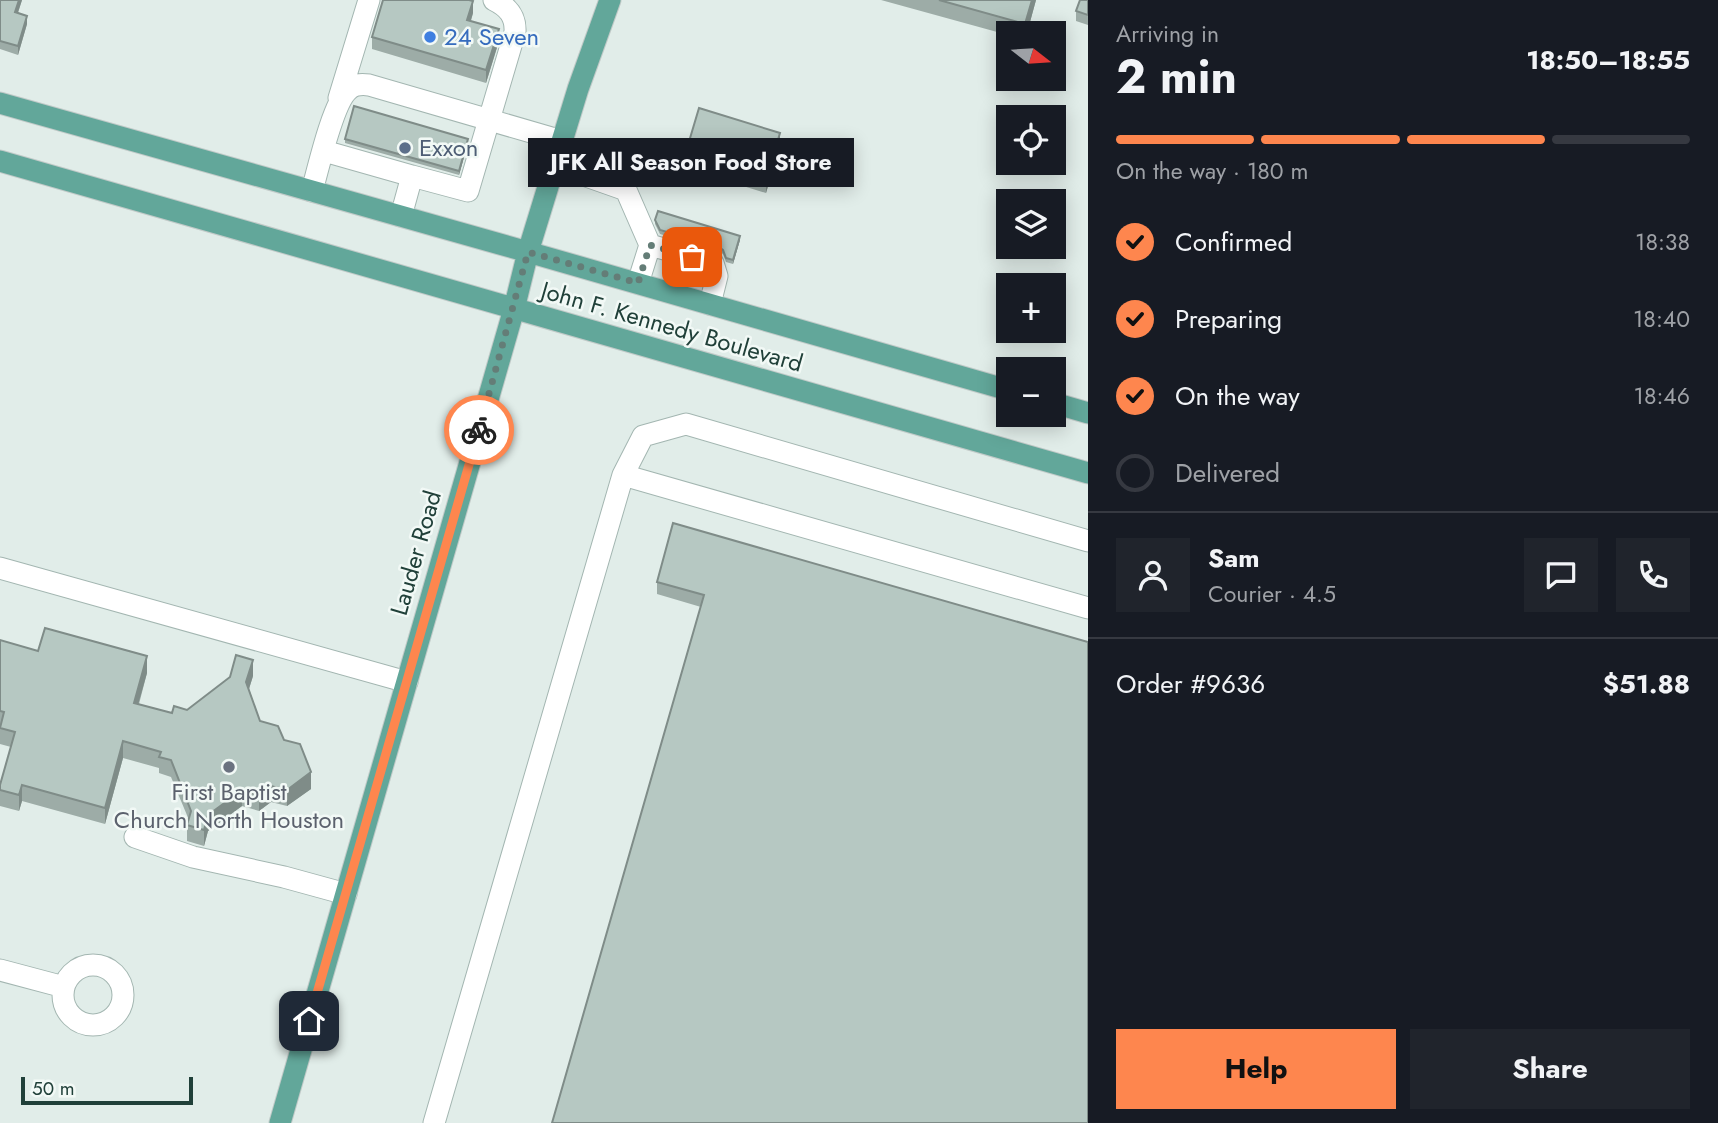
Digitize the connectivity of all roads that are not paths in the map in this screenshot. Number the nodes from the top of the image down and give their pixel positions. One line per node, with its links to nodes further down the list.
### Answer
1 (369, 0): 5 (street)
2 (494, 0): 6 (street)
3 (610, 0): 7 (main road, Lauder Road)
4 (0, 103): 12 (main road, John F. Kennedy Boulevard)
5 (336, 107): 6 (street); 8 (street)
6 (489, 120): 7 (street); 11 (street)
7 (562, 141): 10 (main road, Lauder Road)
8 (324, 151): 11 (street); 12 (street)
9 (0, 161): 18 (main road, John F. Kennedy Boulevard)
10 (555, 164): 14 (street); 15 (main road, Lauder Road)
11 (412, 176): 13 (street)
12 (312, 191): 13 (main road, John F. Kennedy Boulevard)
13 (401, 216): 15 (main road, John F. Kennedy Boulevard)
14 (650, 245): 16 (street); 17 (street)
15 (528, 252): 16 (main road, John F. Kennedy Boulevard); 18 (main road, Lauder Road)
16 (638, 283): 17 (main road, John F. Kennedy Boulevard)
17 (710, 304): 19 (main road, John F. Kennedy Boulevard)
18 (514, 309): 22 (main road, John F. Kennedy Boulevard); 27 (main road, Lauder Road)
19 (996, 387)
20 (1066, 407): 21 (main road)
21 (1088, 413)
22 (1088, 473)
23 (623, 475): 24 (street); 26 (street); 33 (street)
24 (1088, 541)
25 (0, 568): 27 (street)
26 (1088, 608)
27 (407, 682): 29 (main road, Lauder Road)
28 (135, 837): 29 (street)
29 (346, 894): 32 (main road, Lauder Road)
30 (0, 970): 31 (street)
31 (64, 987)
32 (280, 1123)
33 (434, 1123)

